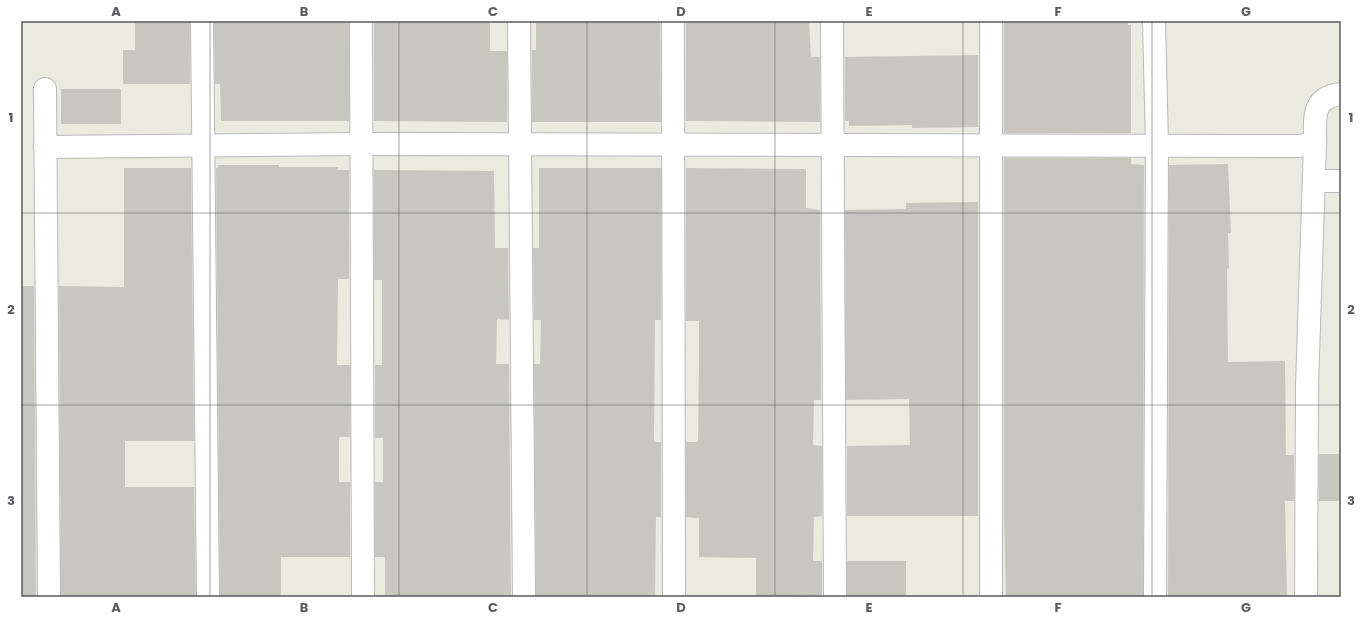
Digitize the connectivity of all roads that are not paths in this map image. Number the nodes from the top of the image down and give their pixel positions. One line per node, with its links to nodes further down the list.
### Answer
1 (202, 21): 15 (street)
2 (361, 21): 11 (street)
3 (519, 21): 12 (street)
4 (673, 21): 13 (street)
5 (832, 21): 14 (street)
6 (991, 21): 16 (street)
7 (1154, 21): 17 (street)
8 (45, 89): 18 (street)
9 (1341, 94): 10 (street)
10 (1315, 143): 17 (street); 20 (street)
11 (361, 144): 12 (street); 15 (street); 23 (street)
12 (521, 144): 13 (street); 24 (street)
13 (673, 144): 14 (street); 25 (street)
14 (833, 144): 16 (street); 26 (street)
15 (203, 145): 18 (street); 22 (street)
16 (991, 145): 17 (street); 27 (street)
17 (1157, 145): 28 (street)
18 (45, 147): 21 (street)
19 (1341, 180): 20 (street)
20 (1314, 181): 29 (street)
21 (49, 597)
22 (208, 597)
23 (363, 597)
24 (524, 597)
25 (674, 597)
26 (834, 597)
27 (991, 597)
28 (1155, 597)
29 (1306, 597)

